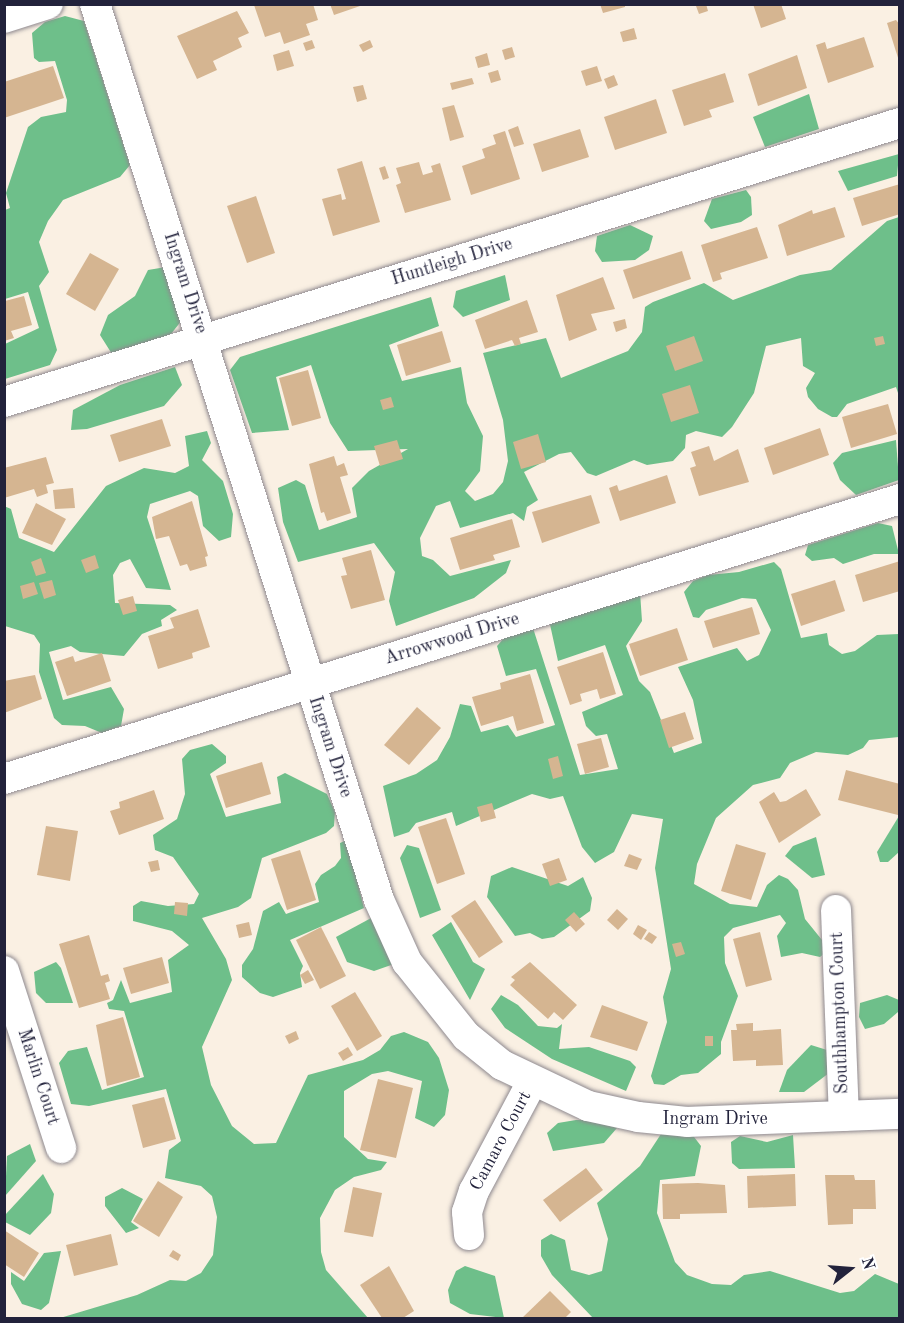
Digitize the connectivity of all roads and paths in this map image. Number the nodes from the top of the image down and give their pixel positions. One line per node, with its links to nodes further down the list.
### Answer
1 (48, 4): 3 (street)
2 (95, 4): 5 (street, Ingram Drive)
3 (4, 18)
4 (900, 123): 5 (street, Huntleigh Drive)
5 (203, 341): 6 (street, Huntleigh Drive); 8 (street, Ingram Drive)
6 (4, 402)
7 (900, 499): 8 (street, Arrowwood Drive)
8 (310, 683): 9 (street, Arrowwood Drive); 12 (street, Ingram Drive)
9 (4, 779)
10 (836, 910): 14 (street, Southhampton Court)
11 (4, 971): 15 (street, Marlin Court)
12 (532, 1082): 14 (street, Ingram Drive); 16 (street, Camaro Court)
13 (900, 1114): 14 (street, Ingram Drive)
14 (844, 1116)
15 (61, 1148)
16 (469, 1235)

